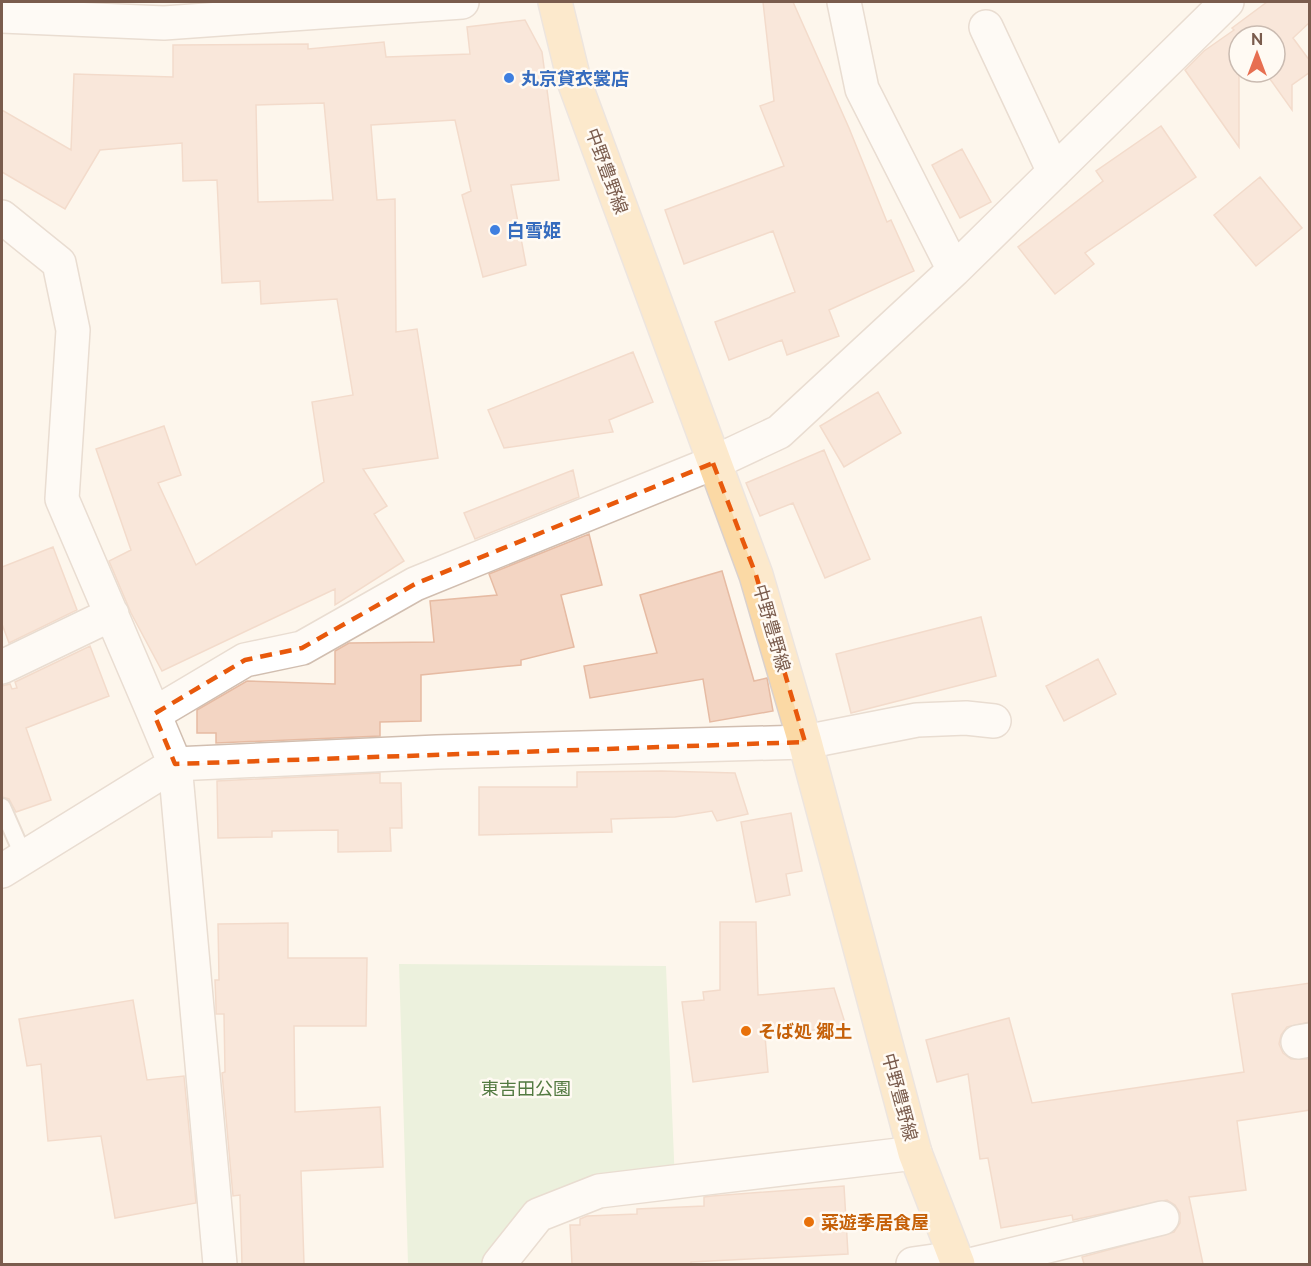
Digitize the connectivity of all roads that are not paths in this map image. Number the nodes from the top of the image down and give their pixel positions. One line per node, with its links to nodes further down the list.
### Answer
1 (462, 2): 5 (street)
2 (555, 2): 10 (main road, 中野豊野線)
3 (844, 2): 9 (street)
4 (1227, 2): 7 (street)
5 (2, 16)
6 (986, 27): 7 (street)
7 (1054, 172): 9 (street)
8 (2, 217): 11 (street)
9 (954, 270): 10 (street)
10 (714, 463): 13 (street); 15 (main road, 中野豊野線)
11 (112, 614): 12 (street); 13 (street)
12 (2, 667)
13 (154, 714): 16 (street)
14 (994, 721): 15 (street)
15 (805, 742): 16 (street); 19 (main road, 中野豊野線)
16 (175, 765): 18 (street); 22 (street)
17 (2, 807): 18 (lane)
18 (13, 864)
19 (915, 1153): 21 (main road, 中野豊野線); 23 (street)
20 (1162, 1218): 21 (street)
21 (962, 1262): 24 (street)
22 (220, 1264)
23 (499, 1264)
24 (913, 1264)

